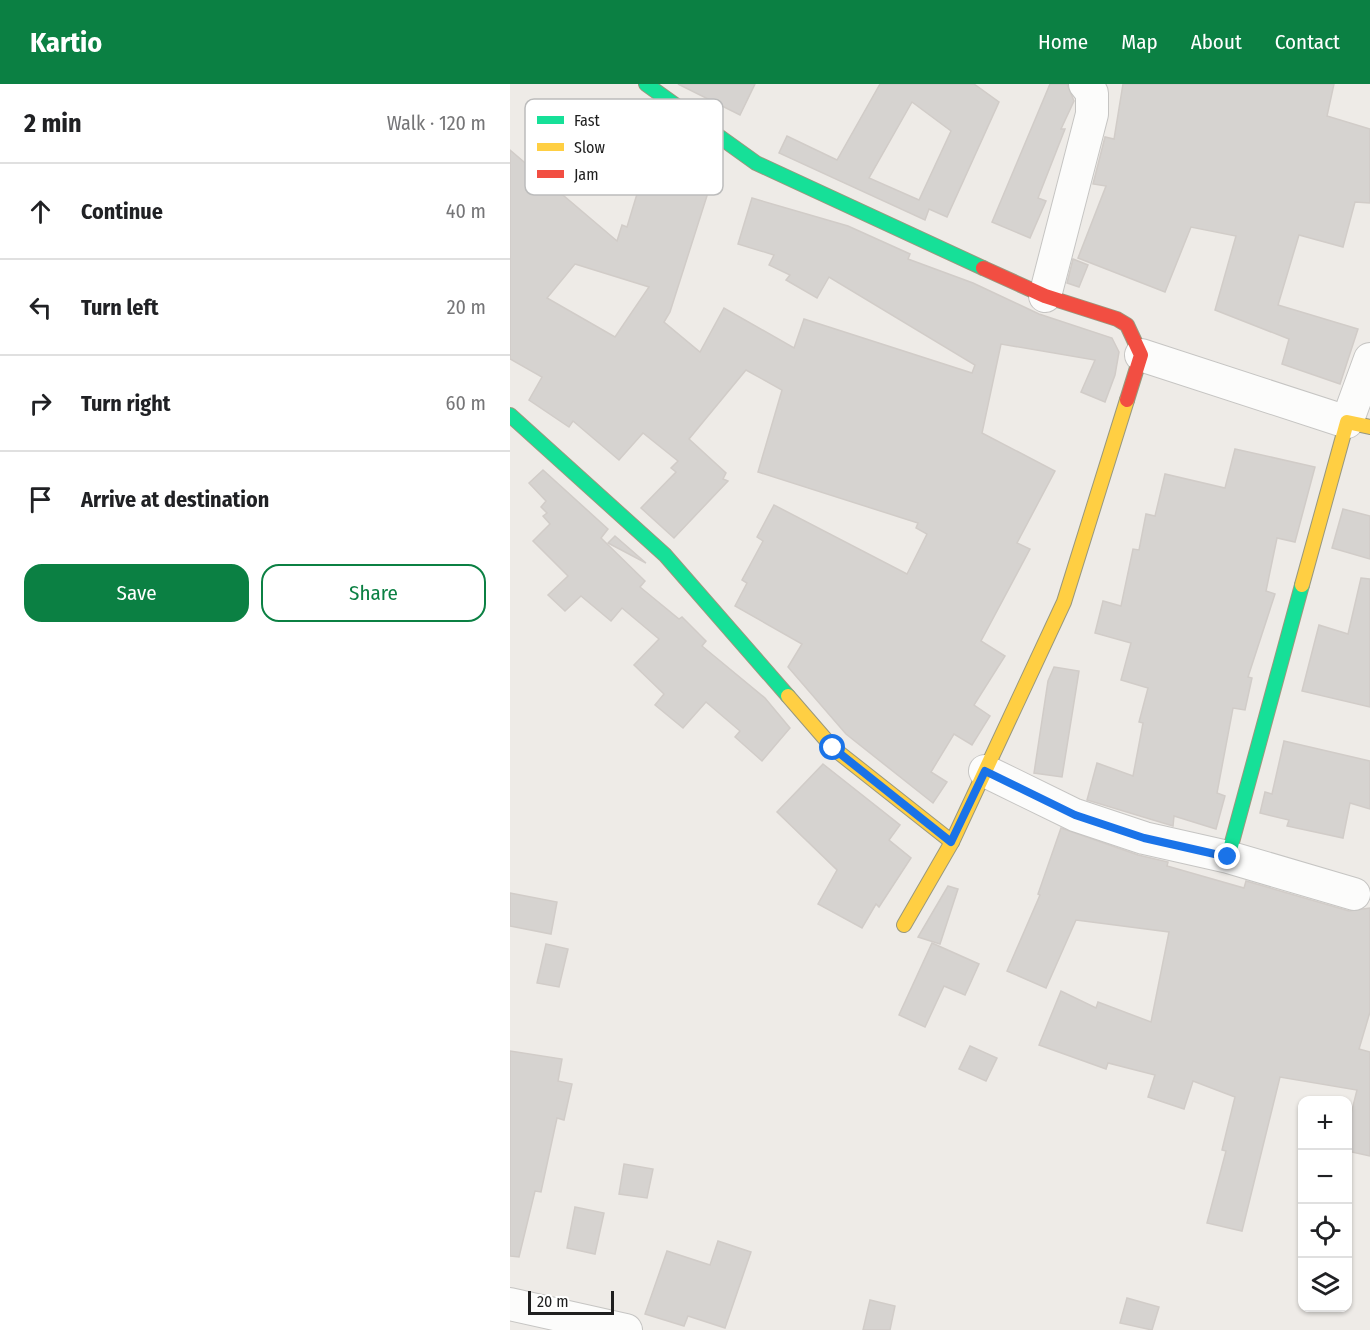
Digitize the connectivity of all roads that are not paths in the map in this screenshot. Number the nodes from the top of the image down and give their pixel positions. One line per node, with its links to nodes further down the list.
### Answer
1 (646, 84): 3 (street)
2 (1085, 84): 5 (street)
3 (667, 99)
4 (723, 139): 5 (street)
5 (1045, 296): 6 (street)
6 (1141, 355): 9 (street); 10 (street)
7 (1370, 359): 9 (street)
8 (510, 415): 11 (street)
9 (1358, 425): 12 (street)
10 (985, 771): 11 (street); 12 (street)
11 (951, 842): 14 (street)
12 (1228, 857): 13 (street)
13 (1354, 894)
14 (904, 925)
15 (510, 1304): 16 (street)
16 (626, 1330)

